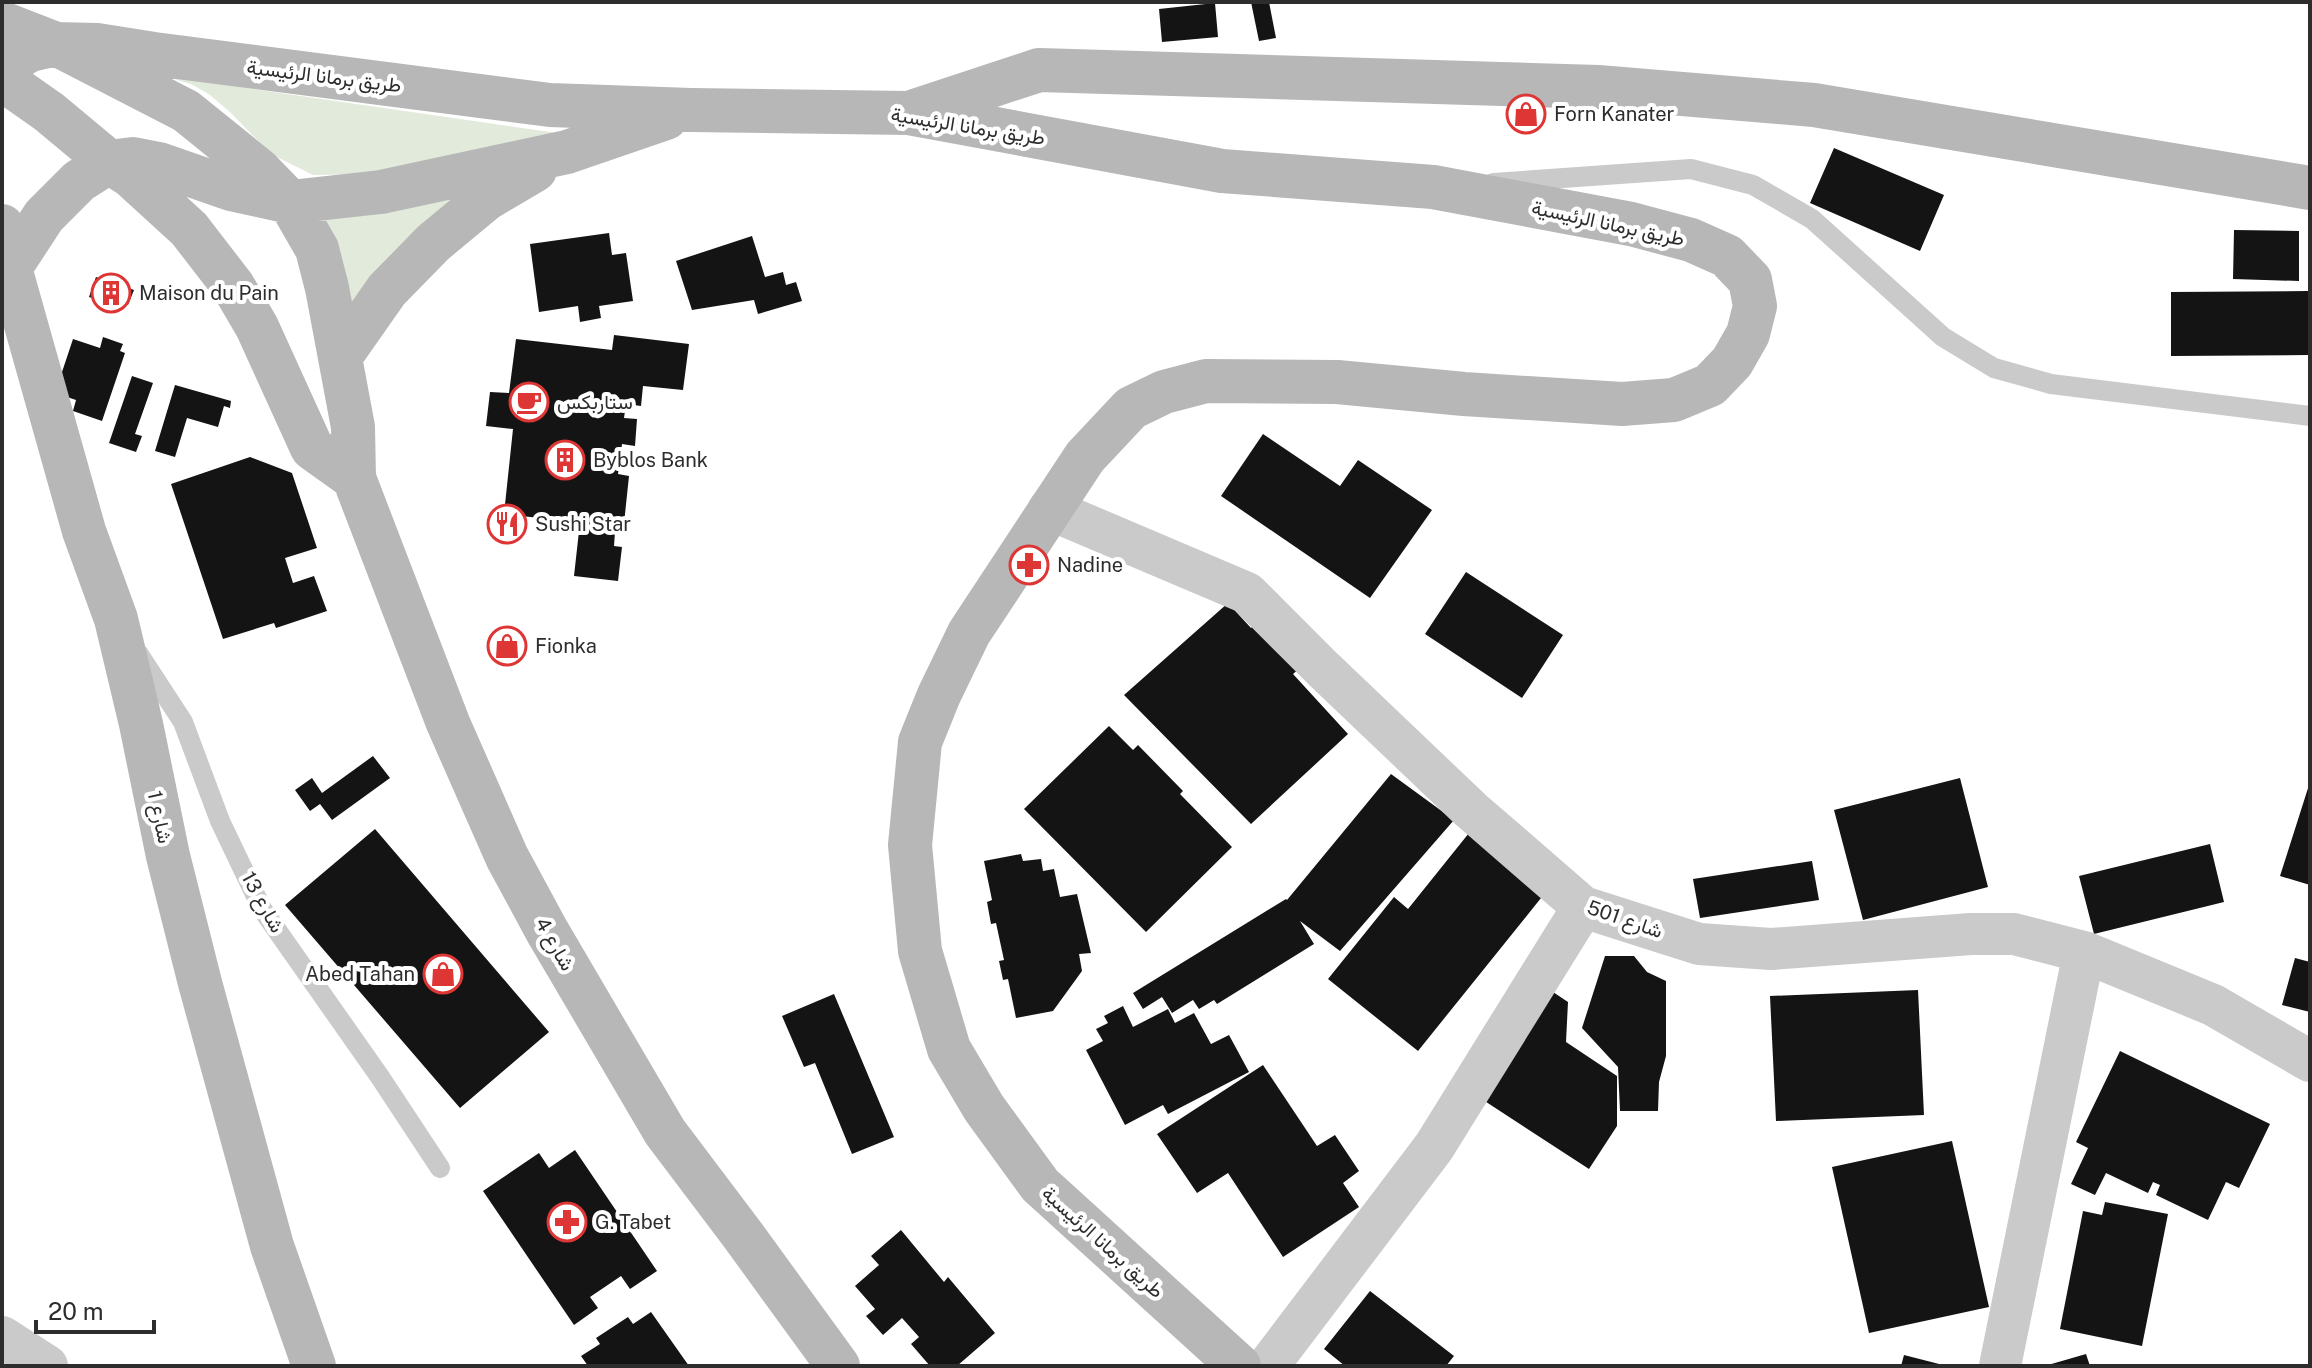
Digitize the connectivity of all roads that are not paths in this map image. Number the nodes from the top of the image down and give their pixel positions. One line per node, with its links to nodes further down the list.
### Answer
1 (2, 23): 2 (street, طريق برمانا الرئيسية)
2 (56, 44): 3 (street); 5 (street, طريق برمانا الرئيسية); 11 (street)
3 (2, 72)
4 (2, 79): 8 (street)
5 (691, 110): 6 (street, طريق برمانا الرئيسية); 7 (street)
6 (909, 113): 9 (street, طريق برمانا الرئيسية); 10 (street)
7 (567, 152): 11 (street); 14 (street)
8 (109, 162): 11 (street); 13 (street); 16 (street)
9 (1433, 187): 15 (lane); 17 (street, طريق برمانا الرئيسية)
10 (2310, 188)
11 (290, 202): 14 (street)
12 (2, 226): 13 (street, شارع 1)
13 (10, 268): 18 (street, شارع 1)
14 (340, 357): 16 (street)
15 (2310, 416)
16 (354, 478): 26 (street, شارع 4)
17 (1049, 509): 19 (street, شارع 501); 27 (street, طريق برمانا الرئيسية)
18 (116, 619): 22 (lane, شارع 13); 25 (street, شارع 1)
19 (1583, 907): 20 (street, شارع 501); 28 (street)
20 (2084, 952): 21 (street, شارع 501); 29 (street)
21 (2310, 1061)
22 (440, 1168)
23 (2, 1337): 24 (street)
24 (47, 1366)
25 (314, 1366)
26 (838, 1366)
27 (1239, 1366)
28 (1268, 1366)
29 (2000, 1366)

